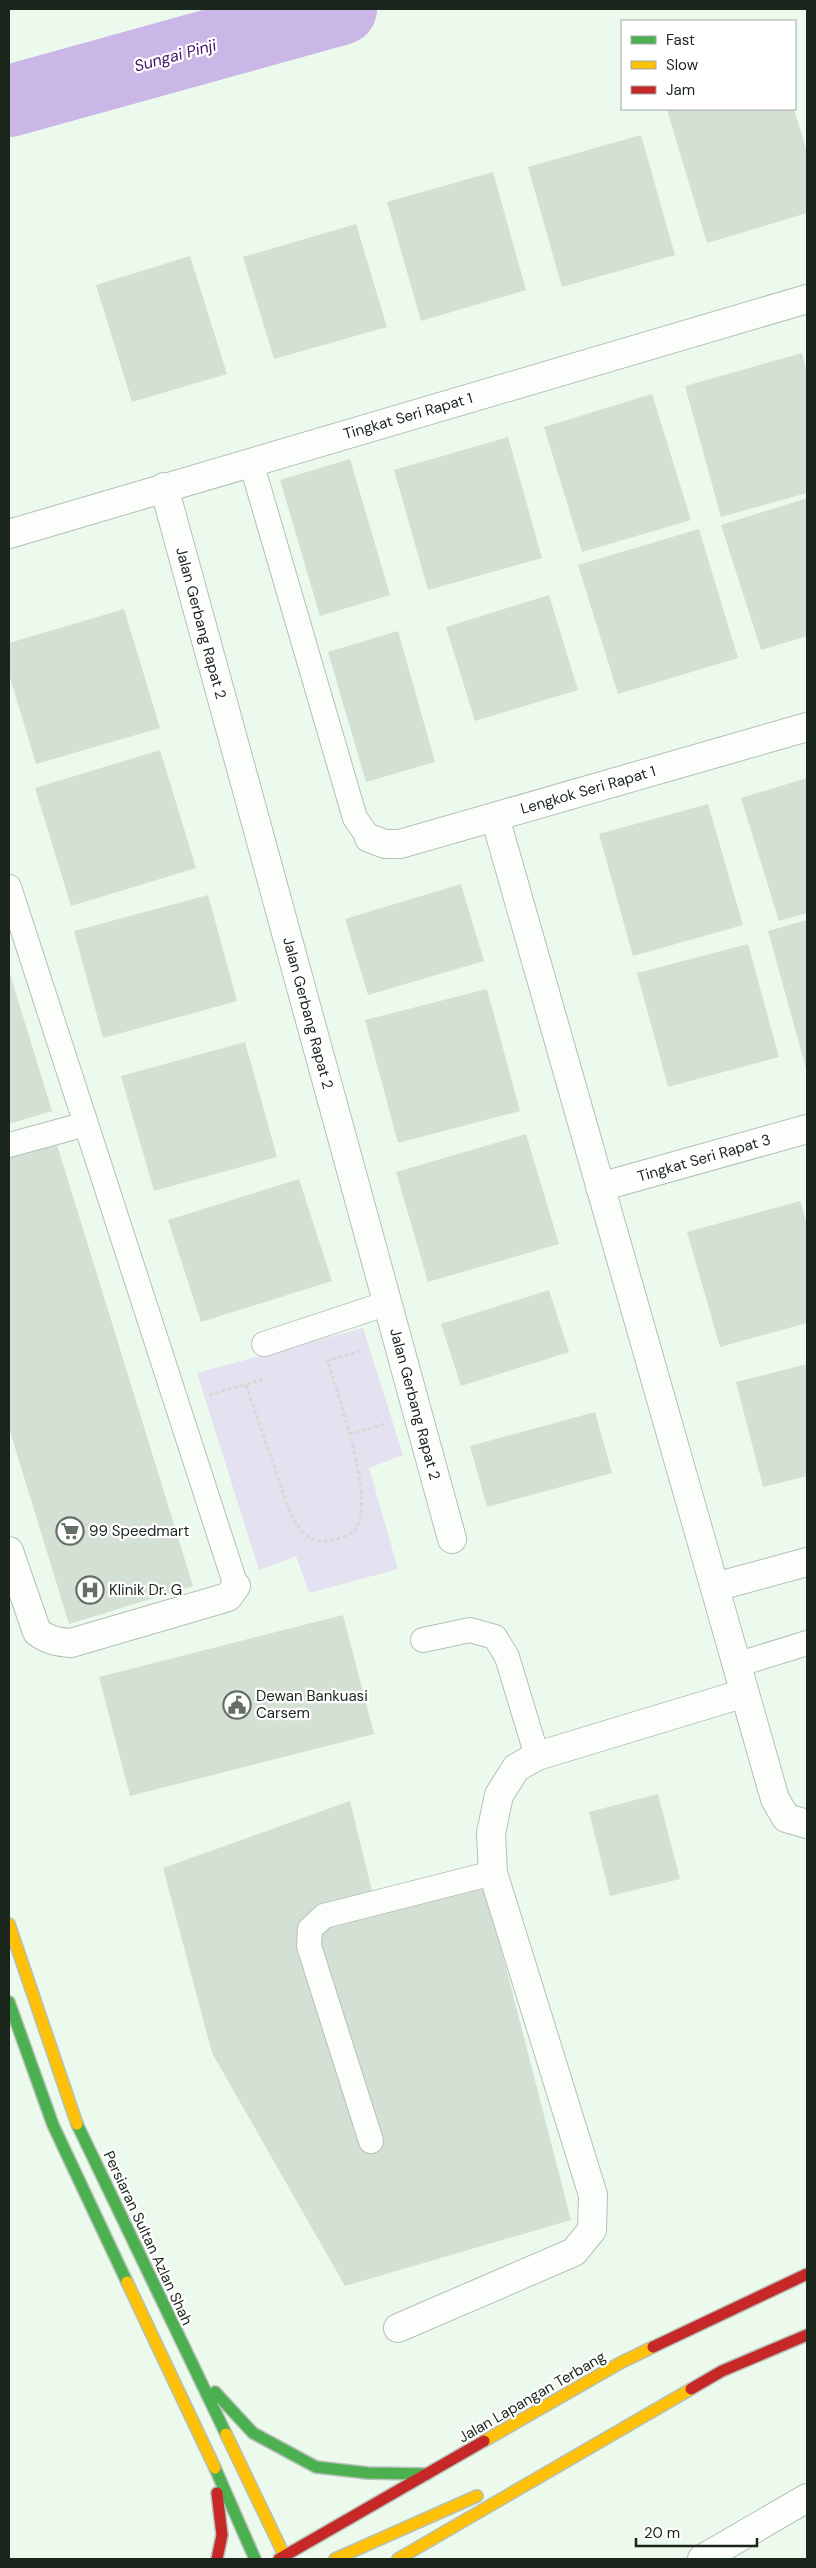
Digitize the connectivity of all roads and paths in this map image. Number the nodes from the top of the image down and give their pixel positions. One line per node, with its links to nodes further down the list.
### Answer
1 (807, 299): 2 (street, Tingkat Seri Rapat 1)
2 (251, 462): 3 (street, Tingkat Seri Rapat 1); 7 (lane)
3 (164, 487): 4 (street, Tingkat Seri Rapat 1); 13 (street, Jalan Gerbang Rapat 2)
4 (9, 534)
5 (807, 727): 6 (street, Lengkok Seri Rapat 1)
6 (495, 817): 7 (street, Lengkok Seri Rapat 1); 12 (street)
7 (369, 838)
8 (9, 887): 9 (lane)
9 (86, 1124): 11 (lane); 20 (lane)
10 (807, 1129): 12 (street, Tingkat Seri Rapat 3)
11 (9, 1145)
12 (600, 1186): 21 (street)
13 (388, 1303): 14 (lane); 17 (street, Jalan Gerbang Rapat 2)
14 (264, 1344)
15 (328, 1361): 16 (path)
16 (246, 1385)
17 (452, 1539)
18 (9, 1551): 20 (street)
19 (807, 1562): 21 (street)
20 (236, 1586)
21 (715, 1587): 24 (street)
22 (423, 1640): 26 (lane)
23 (807, 1644): 24 (lane)
24 (736, 1664): 25 (street)
25 (745, 1693): 26 (street); 27 (street)
26 (537, 1756): 28 (street)
27 (807, 1824)
28 (493, 1873): 31 (lane); 33 (street)
29 (9, 1924): 35 (street, Persiaran Sultan Azlan Shah)
30 (9, 2002): 37 (street)
31 (371, 2141)
32 (807, 2274): 38 (street, Jalan Lapangan Terbang)
33 (398, 2328)
34 (807, 2335): 36 (street)
35 (192, 2364): 38 (street); 40 (street, Persiaran Sultan Azlan Shah)
36 (588, 2447): 43 (street); 44 (street)
37 (208, 2452): 41 (street); 42 (street)
38 (427, 2474): 40 (street, Jalan Lapangan Terbang)
39 (807, 2498): 45 (street)
40 (284, 2558)
41 (216, 2559)
42 (255, 2559)
43 (335, 2559)
44 (398, 2559)
45 (702, 2559)

